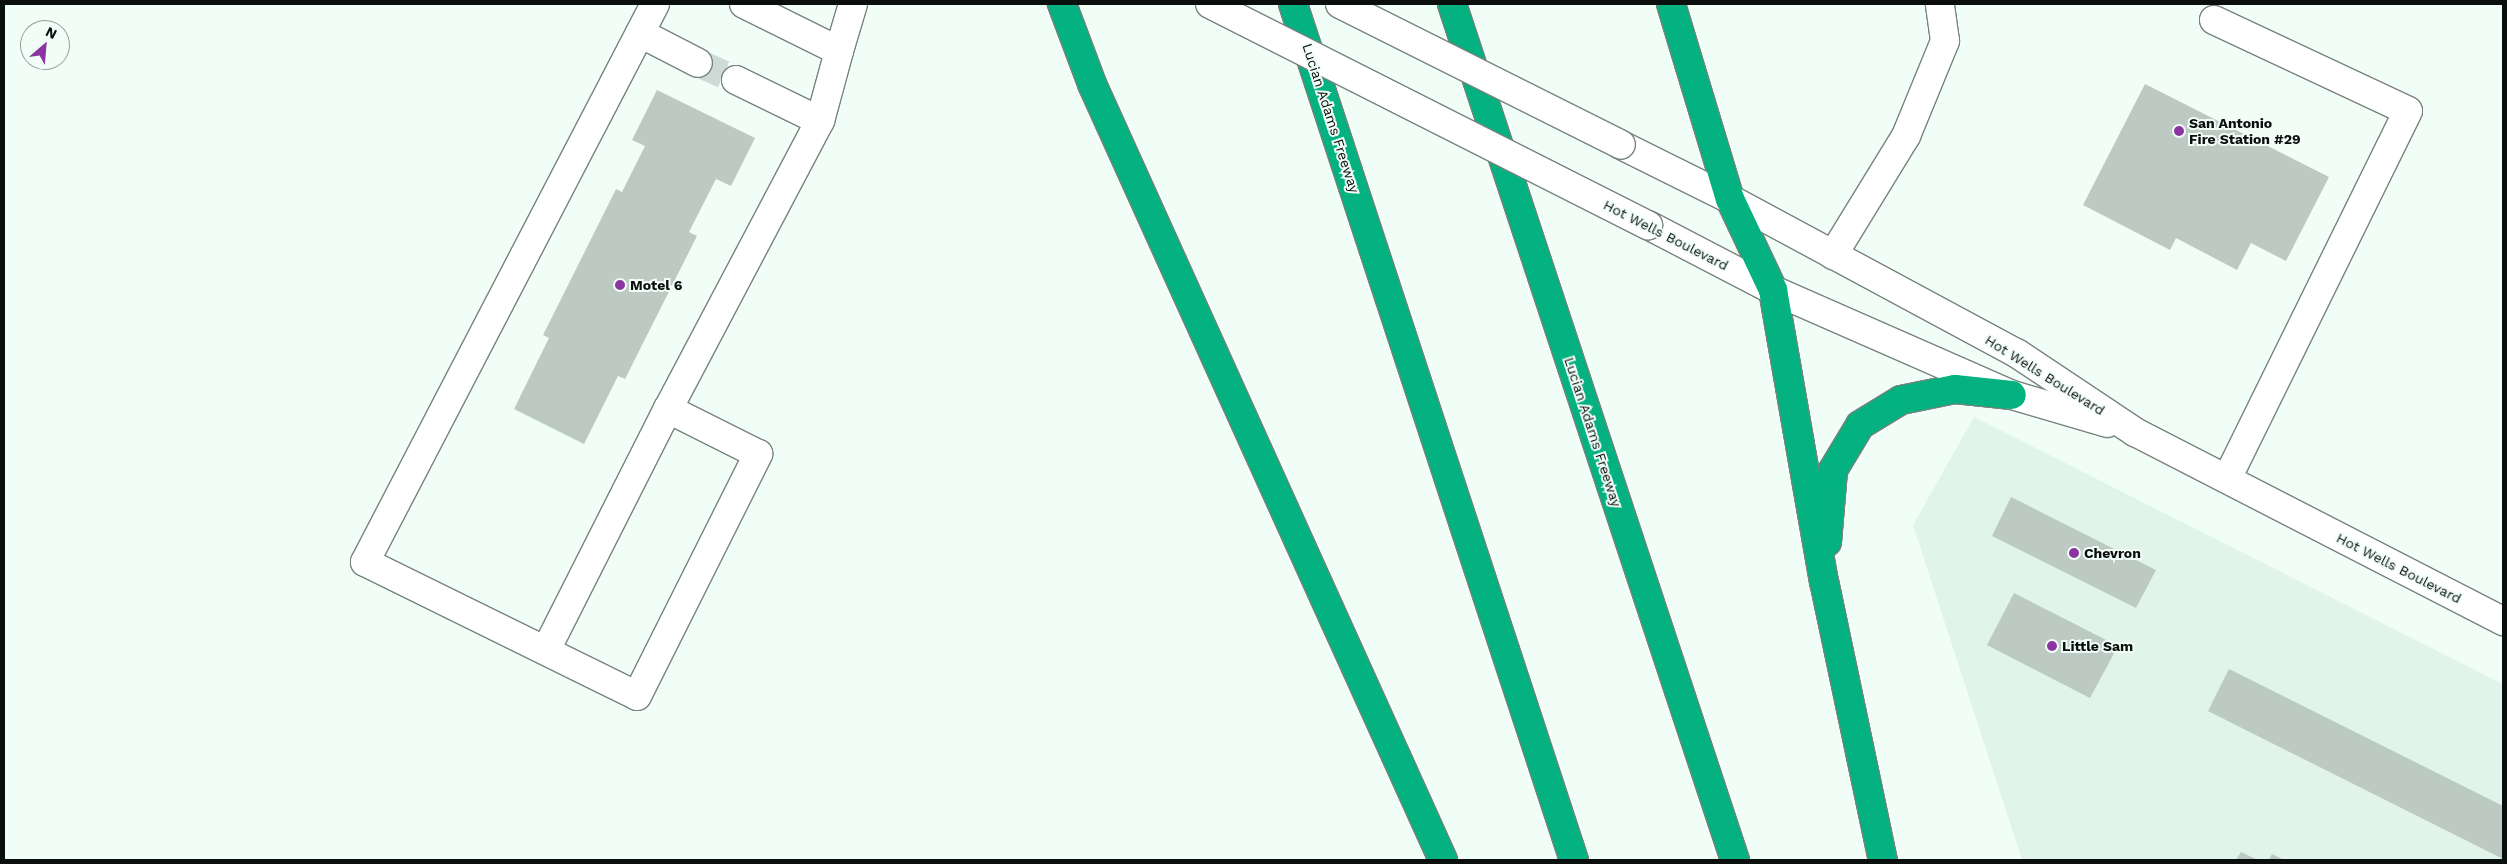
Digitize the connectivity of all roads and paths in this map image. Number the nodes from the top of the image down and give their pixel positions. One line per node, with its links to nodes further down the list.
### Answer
1 (655, 4): 12 (street)
2 (744, 4): 13 (street)
3 (853, 4): 13 (street)
4 (1062, 4): 27 (highway)
5 (1210, 4): 19 (street, Hot Wells Boulevard, bridge)
6 (1293, 4): 28 (highway, Lucian Adams Freeway)
7 (1340, 4): 17 (street, Hot Wells Boulevard, bridge)
8 (1452, 4): 29 (highway, Lucian Adams Freeway)
9 (1671, 4): 17 (highway)
10 (1940, 4): 18 (street)
11 (2214, 20): 23 (street)
12 (640, 33): 14 (street); 26 (street)
13 (839, 51): 16 (street)
14 (698, 63)
15 (736, 80): 16 (street)
16 (820, 121): 21 (street)
17 (1730, 199): 18 (street, Hot Wells Boulevard); 19 (highway)
18 (1833, 255): 22 (street, Hot Wells Boulevard)
19 (1773, 290): 20 (street, Hot Wells Boulevard); 24 (highway)
20 (2012, 395): 22 (street, Hot Wells Boulevard); 24 (highway)
21 (668, 409): 26 (street); 26 (street)
22 (2136, 432): 23 (street, Hot Wells Boulevard)
23 (2227, 479): 25 (street, Hot Wells Boulevard)
24 (1824, 581): 30 (highway)
25 (2503, 621)
26 (546, 650)
27 (1443, 860)
28 (1574, 860)
29 (1735, 860)
30 (1883, 860)

